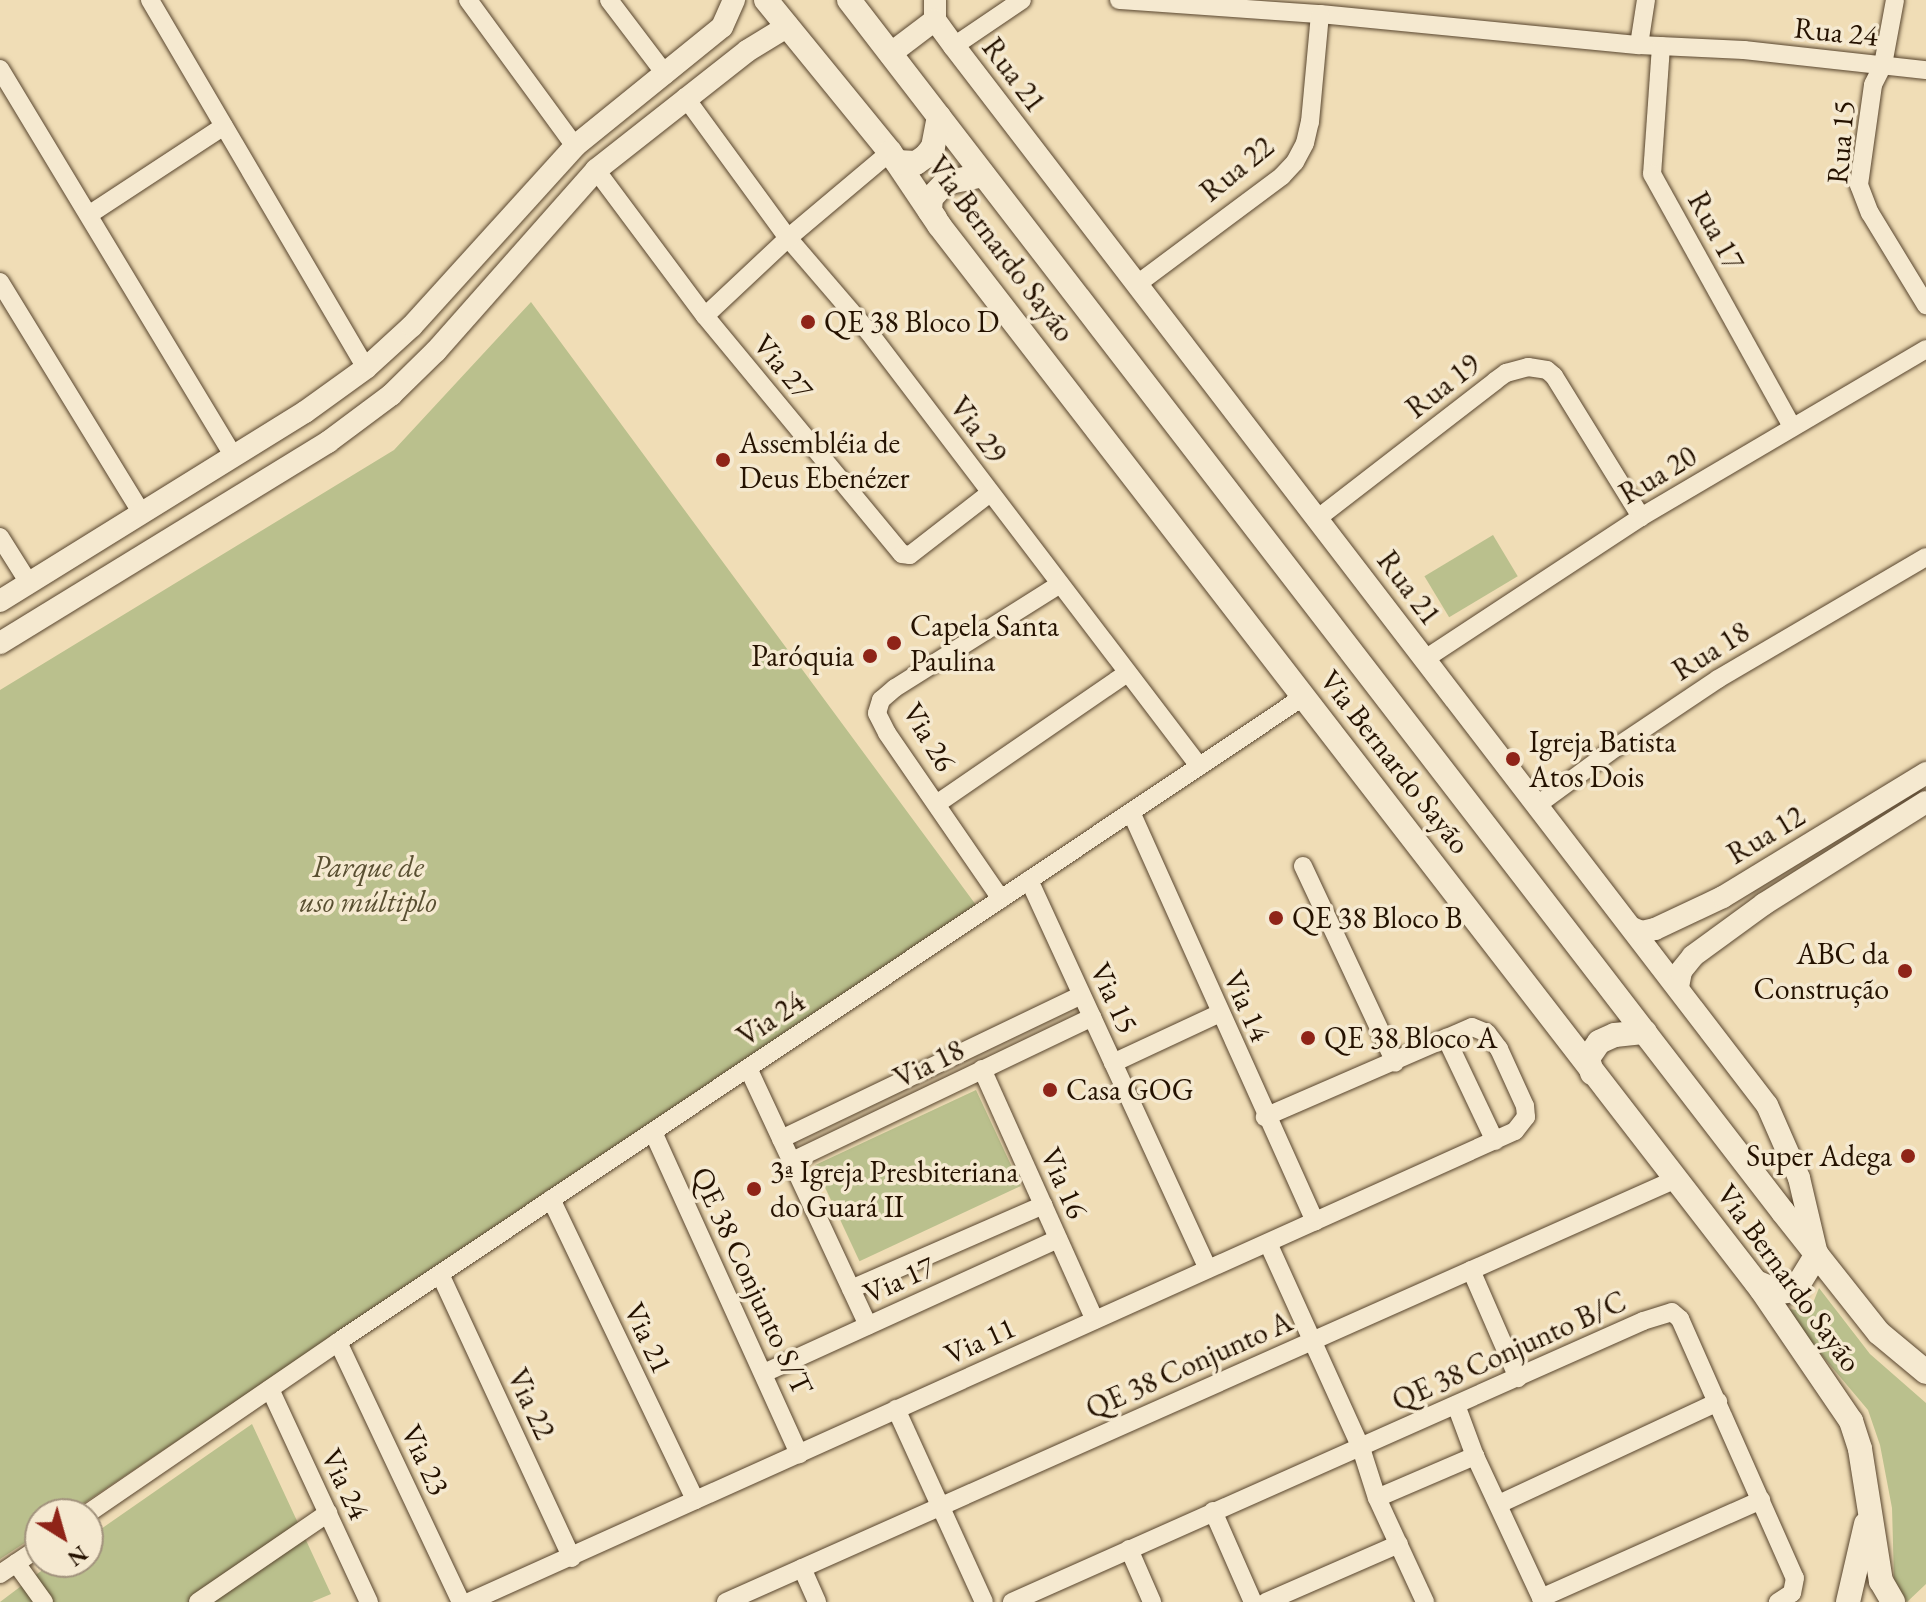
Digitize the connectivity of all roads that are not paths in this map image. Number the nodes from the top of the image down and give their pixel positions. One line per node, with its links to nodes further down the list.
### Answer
1 (150, 0): 25 (street)
2 (468, 0): 26 (street)
3 (609, 0): 22 (street)
4 (734, 0): 22 (street)
5 (766, 0): 14 (main road, Via Bernardo Sayão)
6 (849, 0): 18 (main road, Via Bernardo Sayão)
7 (1022, 0): 16 (street)
8 (1119, 0): 11 (street, Rua 24)
9 (1646, 0): 15 (street)
10 (1895, 0): 19 (street, Rua 15)
11 (1155, 1): 13 (street, Rua 24)
12 (935, 10): 16 (street, Rua 21); 18 (street)
13 (1320, 14): 15 (street, Rua 24); 37 (street, Rua 22)
14 (788, 26): 23 (street); 27 (main road, Via Bernardo Sayão)
15 (1639, 45): 17 (street, Rua 24)
16 (954, 46): 37 (street, Rua 21)
17 (1661, 46): 19 (street, Rua 24); 43 (street, Rua 17)
18 (890, 54): 24 (main road, Via Bernardo Sayão)
19 (1883, 65): 21 (street, Rua 24); 39 (street, Rua 15)
20 (0, 69): 30 (street)
21 (1926, 70)
22 (666, 75): 26 (street)
23 (685, 97): 28 (street); 32 (street)
24 (939, 117): 27 (main road); 29 (main road, Via Bernardo Sayão)
25 (224, 126): 30 (street); 42 (street)
26 (575, 146): 33 (street)
27 (894, 157): 31 (main road, Via Bernardo Sayão); 32 (street)
28 (596, 170): 34 (street); 40 (street, Via 27)
29 (983, 175): 31 (main road); 72 (main road, Via Bernardo Sayão)
30 (90, 214): 44 (street)
31 (939, 225): 57 (main road, Via Bernardo Sayão)
32 (788, 238): 40 (street); 45 (street, Via 29)
33 (480, 249): 34 (street); 35 (street)
34 (506, 271): 38 (street)
35 (461, 273): 38 (street); 42 (street)
36 (0, 282): 46 (street)
37 (1136, 285): 48 (street, Rua 21)
38 (487, 293): 54 (street)
39 (1926, 305)
40 (705, 316): 45 (street, Via 27)
41 (1926, 349): 43 (street, Rua 20)
42 (366, 368): 44 (street)
43 (1792, 427): 47 (street, Rua 20)
44 (234, 457): 46 (street)
45 (990, 493): 52 (street, Via 29)
46 (142, 514): 51 (street)
47 (1641, 517): 48 (street, Rua 19); 55 (street, Rua 20)
48 (1318, 518): 55 (street, Rua 21)
49 (0, 537): 51 (street)
50 (1926, 557): 62 (street, Rua 18)
51 (29, 583): 53 (street)
52 (1060, 584): 56 (street, Via 29); 61 (street, Via 26)
53 (0, 601)
54 (0, 643)
55 (1425, 659): 62 (street, Rua 21)
56 (1127, 673): 58 (street, Via 29); 61 (street)
57 (1303, 697): 58 (street, Via 24); 78 (main road, Via Bernardo Sayão)
58 (1199, 766): 63 (street, Via 24)
59 (1926, 773): 67 (street, Rua 12)
60 (1926, 802): 68 (street, Rua 12)
61 (938, 803): 66 (street, Via 26)
62 (1536, 806): 67 (street, Rua 21)
63 (1131, 812): 65 (street, Via 24); 70 (street, Via 14)
64 (1303, 866): 74 (street)
65 (1029, 880): 66 (street, Via 24); 69 (street, Via 15)
66 (1001, 899): 76 (street, Via 24)
67 (1632, 928): 68 (street, Rua 21)
68 (1678, 987): 84 (street, Rua 21)
69 (1081, 995): 71 (street, Via 15); 81 (street, Via 18)
70 (1220, 1013): 75 (street); 79 (street, Via 14)
71 (1092, 1017): 75 (street, Via 15); 77 (street, Via 18)
72 (1645, 1032): 78 (main road); 88 (main road, Via Bernardo Sayão)
73 (1446, 1038): 74 (street); 82 (street); 82 (street, Via 11)
74 (1395, 1062): 79 (street)
75 (1113, 1063): 93 (street, Via 15)
76 (748, 1068): 80 (street, Via 24); 81 (street)
77 (982, 1069): 83 (street, Via 18); 87 (street, Via 16)
78 (1592, 1073): 85 (main road, Via Bernardo Sayão)
79 (1265, 1117): 89 (street, Via 14)
80 (653, 1132): 86 (street, Via 24); 103 (street, QE 38 Conjunto S/T)
81 (781, 1139): 83 (street)
82 (1495, 1141): 89 (street, Via 11)
83 (792, 1161): 97 (street)
84 (1799, 1178): 88 (street); 92 (street, Rua 21)
85 (1676, 1179): 94 (street, QE 38 Conjunto A); 96 (main road, Via Bernardo Sayão)
86 (551, 1199): 95 (street, Via 24); 113 (street, Via 21)
87 (1043, 1205): 90 (street, Via 16); 97 (street, Via 17)
88 (1783, 1212): 92 (main road, Via Bernardo Sayão)
89 (1315, 1222): 91 (street, Via 11)
90 (1058, 1239): 98 (street, Via 16); 99 (street, Via 17)
91 (1268, 1243): 93 (street, Via 11); 100 (street)
92 (1817, 1254): 96 (main road); 102 (main road, Via Bernardo Sayão)
93 (1208, 1269): 98 (street, Via 11)
94 (1471, 1270): 100 (street, QE 38 Conjunto A); 104 (street)
95 (440, 1274): 101 (street, Via 24); 124 (street, Via 22)
96 (1756, 1282): 118 (main road, Via Bernardo Sayão)
97 (851, 1289): 99 (street)
98 (1095, 1320): 108 (street, Via 11)
99 (868, 1325): 103 (street, Via 17)
100 (1313, 1341): 109 (street); 117 (street, QE 38 Conjunto A)
101 (338, 1342): 105 (street, Via 24); 133 (street, Via 23)
102 (1926, 1372)
103 (764, 1373): 110 (street, QE 38 Conjunto S/T)
104 (1518, 1378): 106 (street, QE 38 Conjunto B/C); 107 (street, QE 38 Conjunto B/C)
105 (270, 1389): 115 (street, Via 24); 120 (street, Via 24)
106 (1718, 1402): 114 (street); 116 (street)
107 (1456, 1405): 109 (street, QE 38 Conjunto B/C); 111 (street)
108 (896, 1409): 110 (street, Via 11); 117 (street)
109 (1361, 1448): 112 (street); 119 (street, QE 38 Conjunto B/C)
110 (799, 1454): 113 (street, Via 11)
111 (1475, 1456): 112 (street); 116 (street)
112 (1377, 1498): 121 (street)
113 (695, 1500): 124 (street, Via 11)
114 (1761, 1500): 128 (street); 129 (street)
115 (104, 1502)
116 (1499, 1504): 129 (street)
117 (941, 1506): 126 (street, QE 38 Conjunto A); 137 (street)
118 (1869, 1506): 143 (main road); 144 (main road, Via Bernardo Sayão)
119 (1213, 1511): 122 (street, QE 38 Conjunto B/C); 140 (street)
120 (328, 1513): 131 (street); 132 (street, Via 24)
121 (1399, 1544): 141 (street); 142 (street)
122 (1129, 1549): 138 (street, QE 38 Conjunto B/C); 139 (street)
123 (24, 1558): 125 (street)
124 (572, 1558): 134 (street, Via 11)
125 (16, 1563): 127 (street); 130 (street)
126 (802, 1568): 135 (street, QE 38 Conjunto A); 136 (street)
127 (0, 1574)
128 (1784, 1598)
129 (1542, 1600)
130 (44, 1602)
131 (198, 1602)
132 (369, 1602)
133 (461, 1602)
134 (469, 1602)
135 (726, 1602)
136 (817, 1602)
137 (984, 1602)
138 (1012, 1602)
139 (1152, 1602)
140 (1253, 1602)
141 (1266, 1602)
142 (1425, 1602)
143 (1848, 1602)
144 (1893, 1602)

